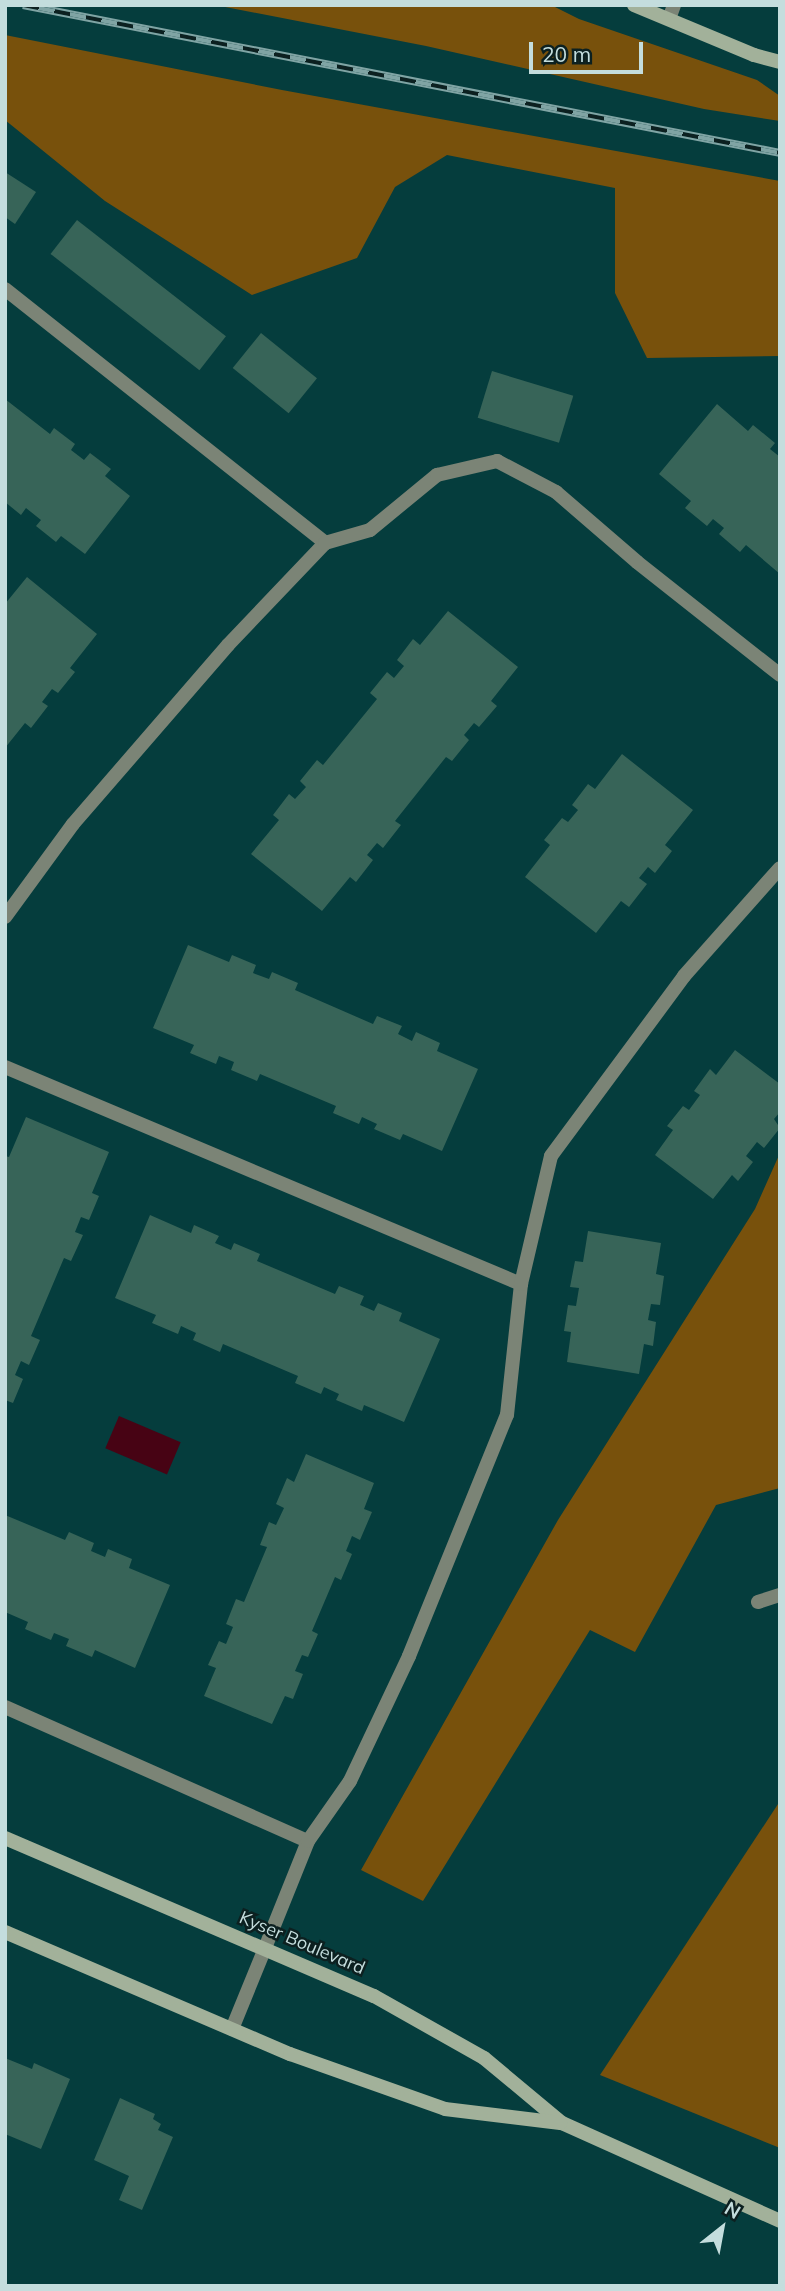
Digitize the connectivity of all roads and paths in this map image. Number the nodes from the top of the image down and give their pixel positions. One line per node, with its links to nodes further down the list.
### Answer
1 (634, 5): 3 (street)
2 (674, 5): 3 (street)
3 (669, 19): 4 (street)
4 (780, 62)
5 (5, 289): 6 (street)
6 (325, 543): 7 (street); 9 (street)
7 (780, 675)
8 (780, 868): 11 (street)
9 (5, 917)
10 (5, 1067): 11 (street)
11 (521, 1284): 16 (street)
12 (780, 1595): 13 (street)
13 (758, 1602)
14 (5, 1707): 16 (street)
15 (5, 1838): 18 (street, Kyser Boulevard)
16 (308, 1841): 18 (street)
17 (5, 1932): 19 (street, Kyser Boulevard)
18 (265, 1948): 19 (street); 20 (street, Kyser Boulevard)
19 (232, 2029): 20 (street, Kyser Boulevard)
20 (562, 2123): 21 (street, Kyser Boulevard)
21 (780, 2221)

